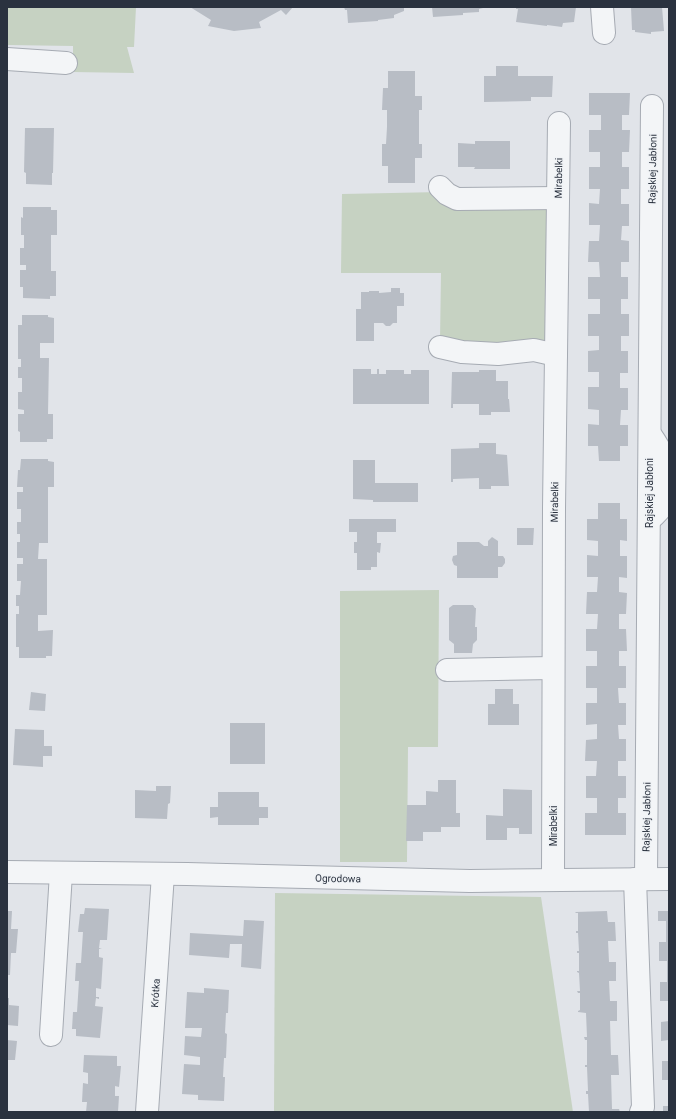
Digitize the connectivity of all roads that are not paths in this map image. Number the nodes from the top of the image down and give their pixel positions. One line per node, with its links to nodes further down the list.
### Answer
1 (602, 7): 2 (street)
2 (604, 33)
3 (7, 59): 4 (street)
4 (66, 63)
5 (652, 106): 7 (street, Rajskiej Jabłoni)
6 (559, 124): 9 (street, Mirabelki)
7 (660, 152): 16 (street, Rajskiej Jabłoni)
8 (440, 187): 9 (street)
9 (558, 198): 11 (street, Mirabelki)
10 (440, 347): 11 (street)
11 (556, 355): 12 (street, Mirabelki)
12 (553, 668): 13 (street); 18 (street, Mirabelki)
13 (447, 670)
14 (7, 872): 19 (street, Ogrodowa)
15 (163, 874): 18 (street, Ogrodowa); 19 (street, Ogrodowa); 21 (street, Krótka)
16 (640, 879): 17 (street, Ogrodowa); 18 (street, Ogrodowa); 22 (street, Rajskiej Jabłoni)
17 (669, 879)
18 (553, 880)
19 (60, 883): 20 (street)
20 (51, 1035)
21 (147, 1112)
22 (641, 1112)

